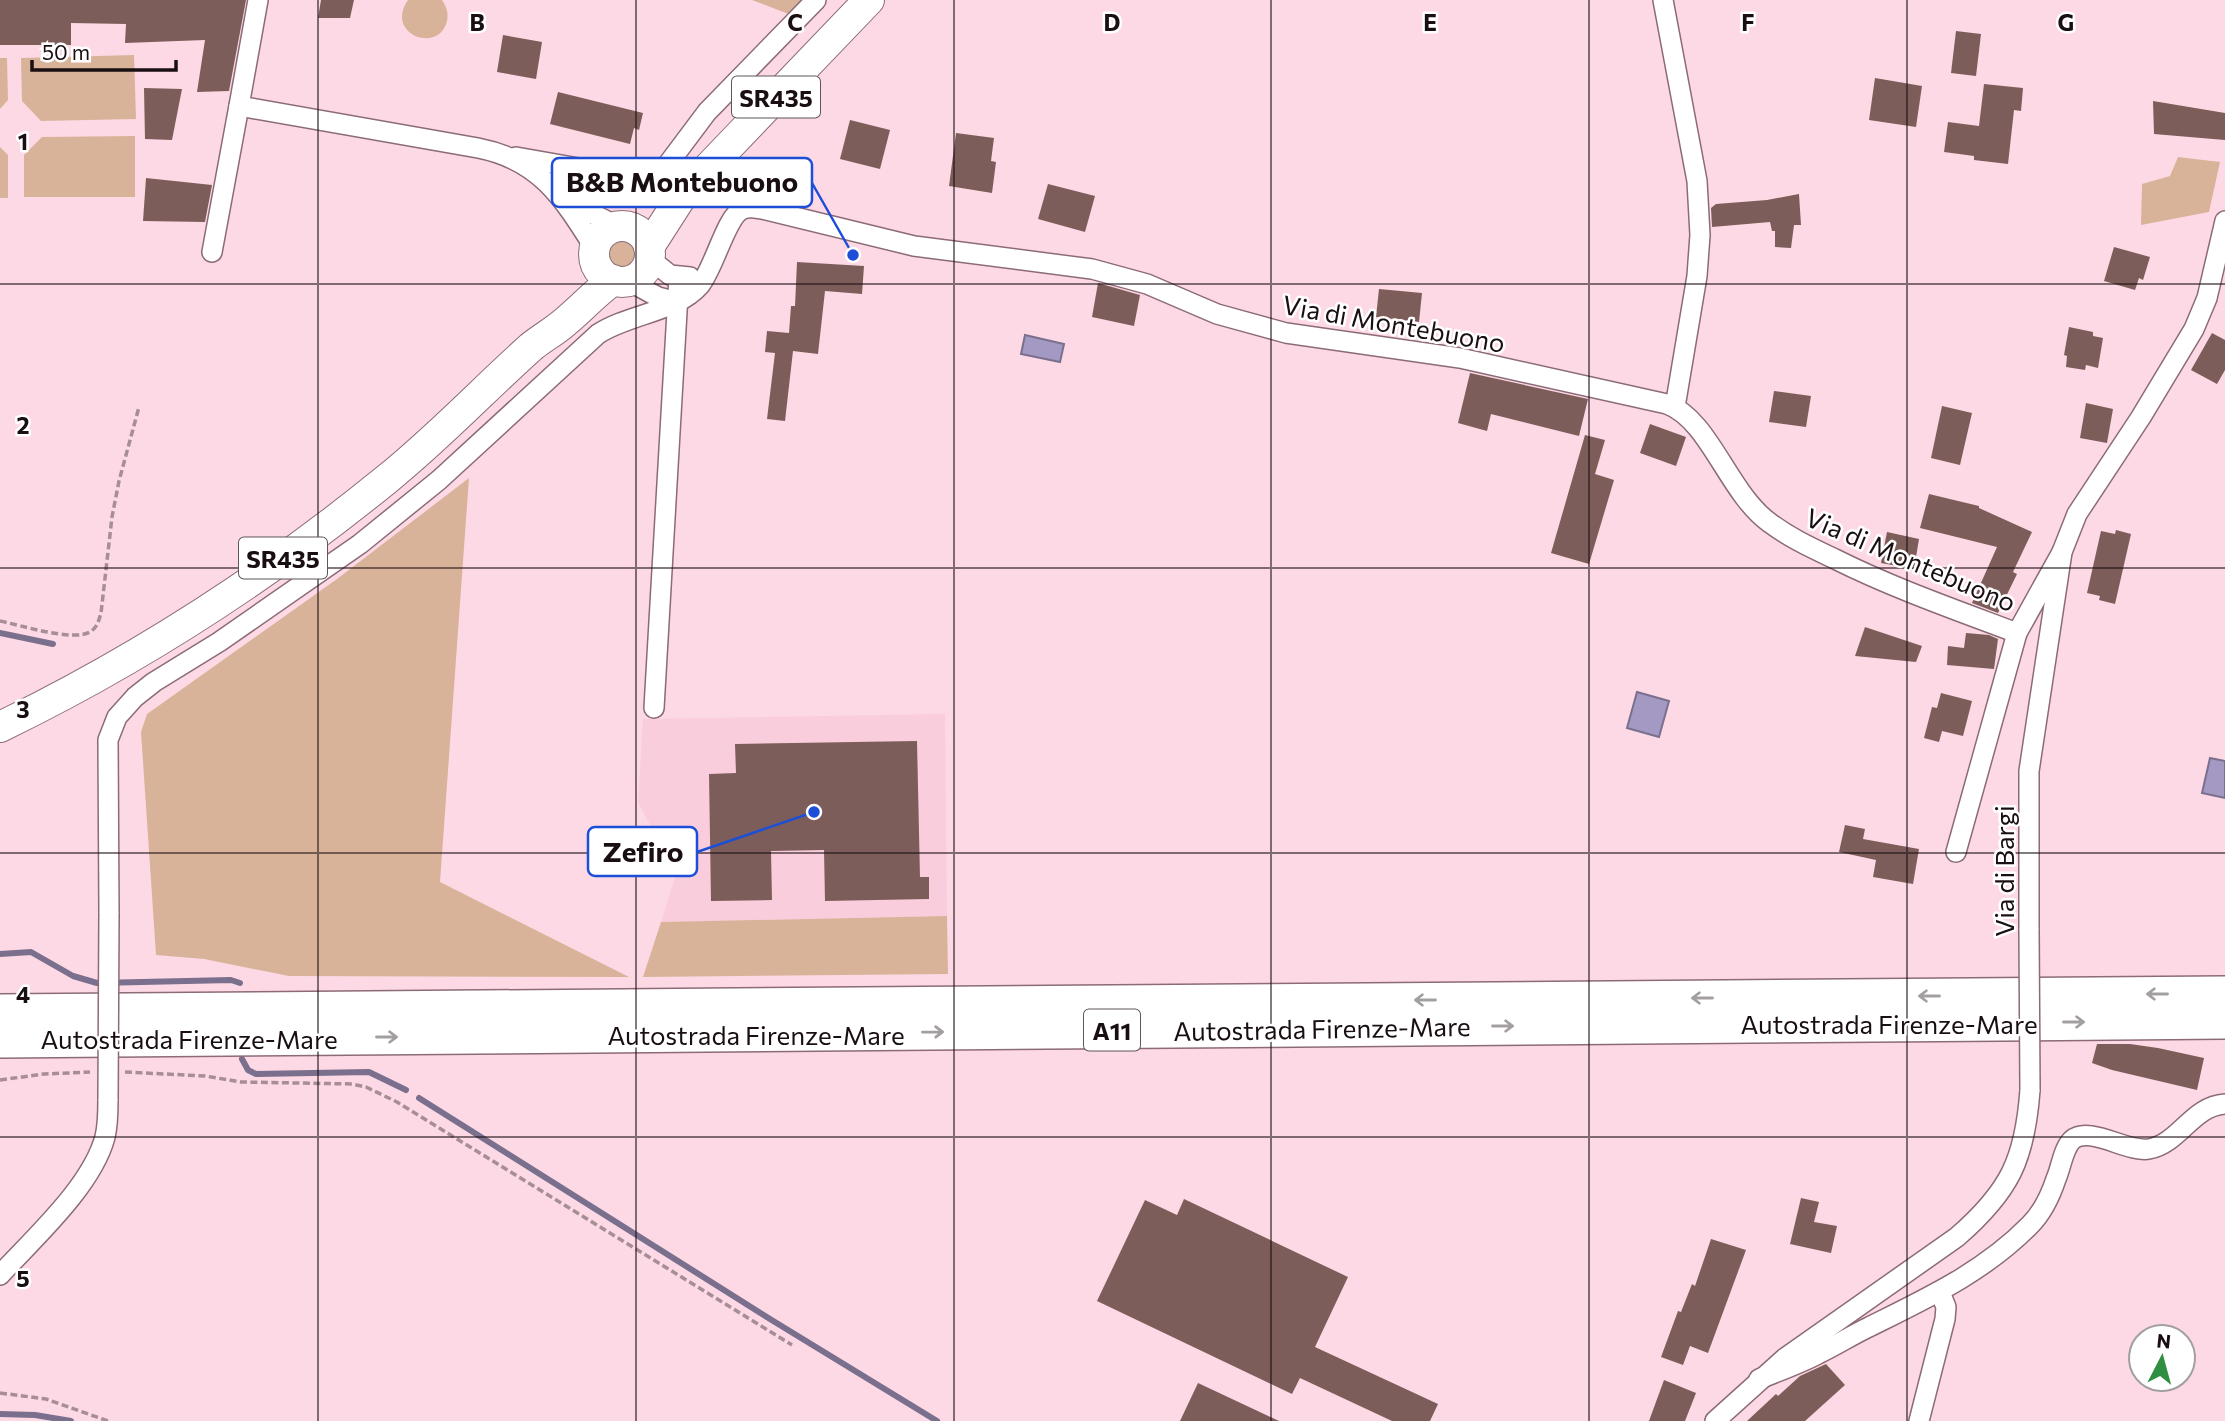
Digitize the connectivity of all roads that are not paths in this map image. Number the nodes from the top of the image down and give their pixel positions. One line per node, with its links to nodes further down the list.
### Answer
1 (258, 0): 5 (street)
2 (816, 0): 6 (street)
3 (869, 0): 7 (main road, SR435)
4 (1663, 0): 18 (street)
5 (239, 106): 6 (street); 11 (street)
6 (512, 157): 8 (street)
7 (683, 194): 10 (main road); 12 (main road)
8 (562, 198): 10 (street); 13 (street)
9 (2225, 221): 19 (street, Via di Bargi)
10 (622, 226): 12 (main road); 13 (main road, SR435)
11 (212, 252)
12 (649, 252): 13 (main road, SR435); 15 (street)
13 (615, 272): 16 (street); 17 (street); 22 (main road, SR435)
14 (708, 273): 15 (street); 16 (street, Via di Montebuono); 18 (street, Via di Montebuono)
15 (679, 277): 16 (street)
16 (677, 302): 17 (street); 21 (street)
17 (635, 317): 29 (street, bridge)
18 (1675, 407): 20 (street, Via di Montebuono)
19 (2062, 552): 20 (street, Via di Montebuono); 31 (street, Via di Bargi, bridge)
20 (2017, 634): 23 (street)
21 (654, 708)
22 (0, 727)
23 (1956, 852)
24 (2225, 994): 25 (highway, Autostrada Firenze-Mare / A11, one-way to 25)
25 (0, 1012)
26 (2225, 1021): 27 (highway, Autostrada Firenze-Mare / A11, one-way to 26)
27 (0, 1040)
28 (2225, 1104): 30 (street)
29 (0, 1275)
30 (1940, 1292): 31 (street); 33 (street)
31 (1759, 1379): 32 (street, Via di Bargi)
32 (1716, 1421)
33 (1919, 1421)

